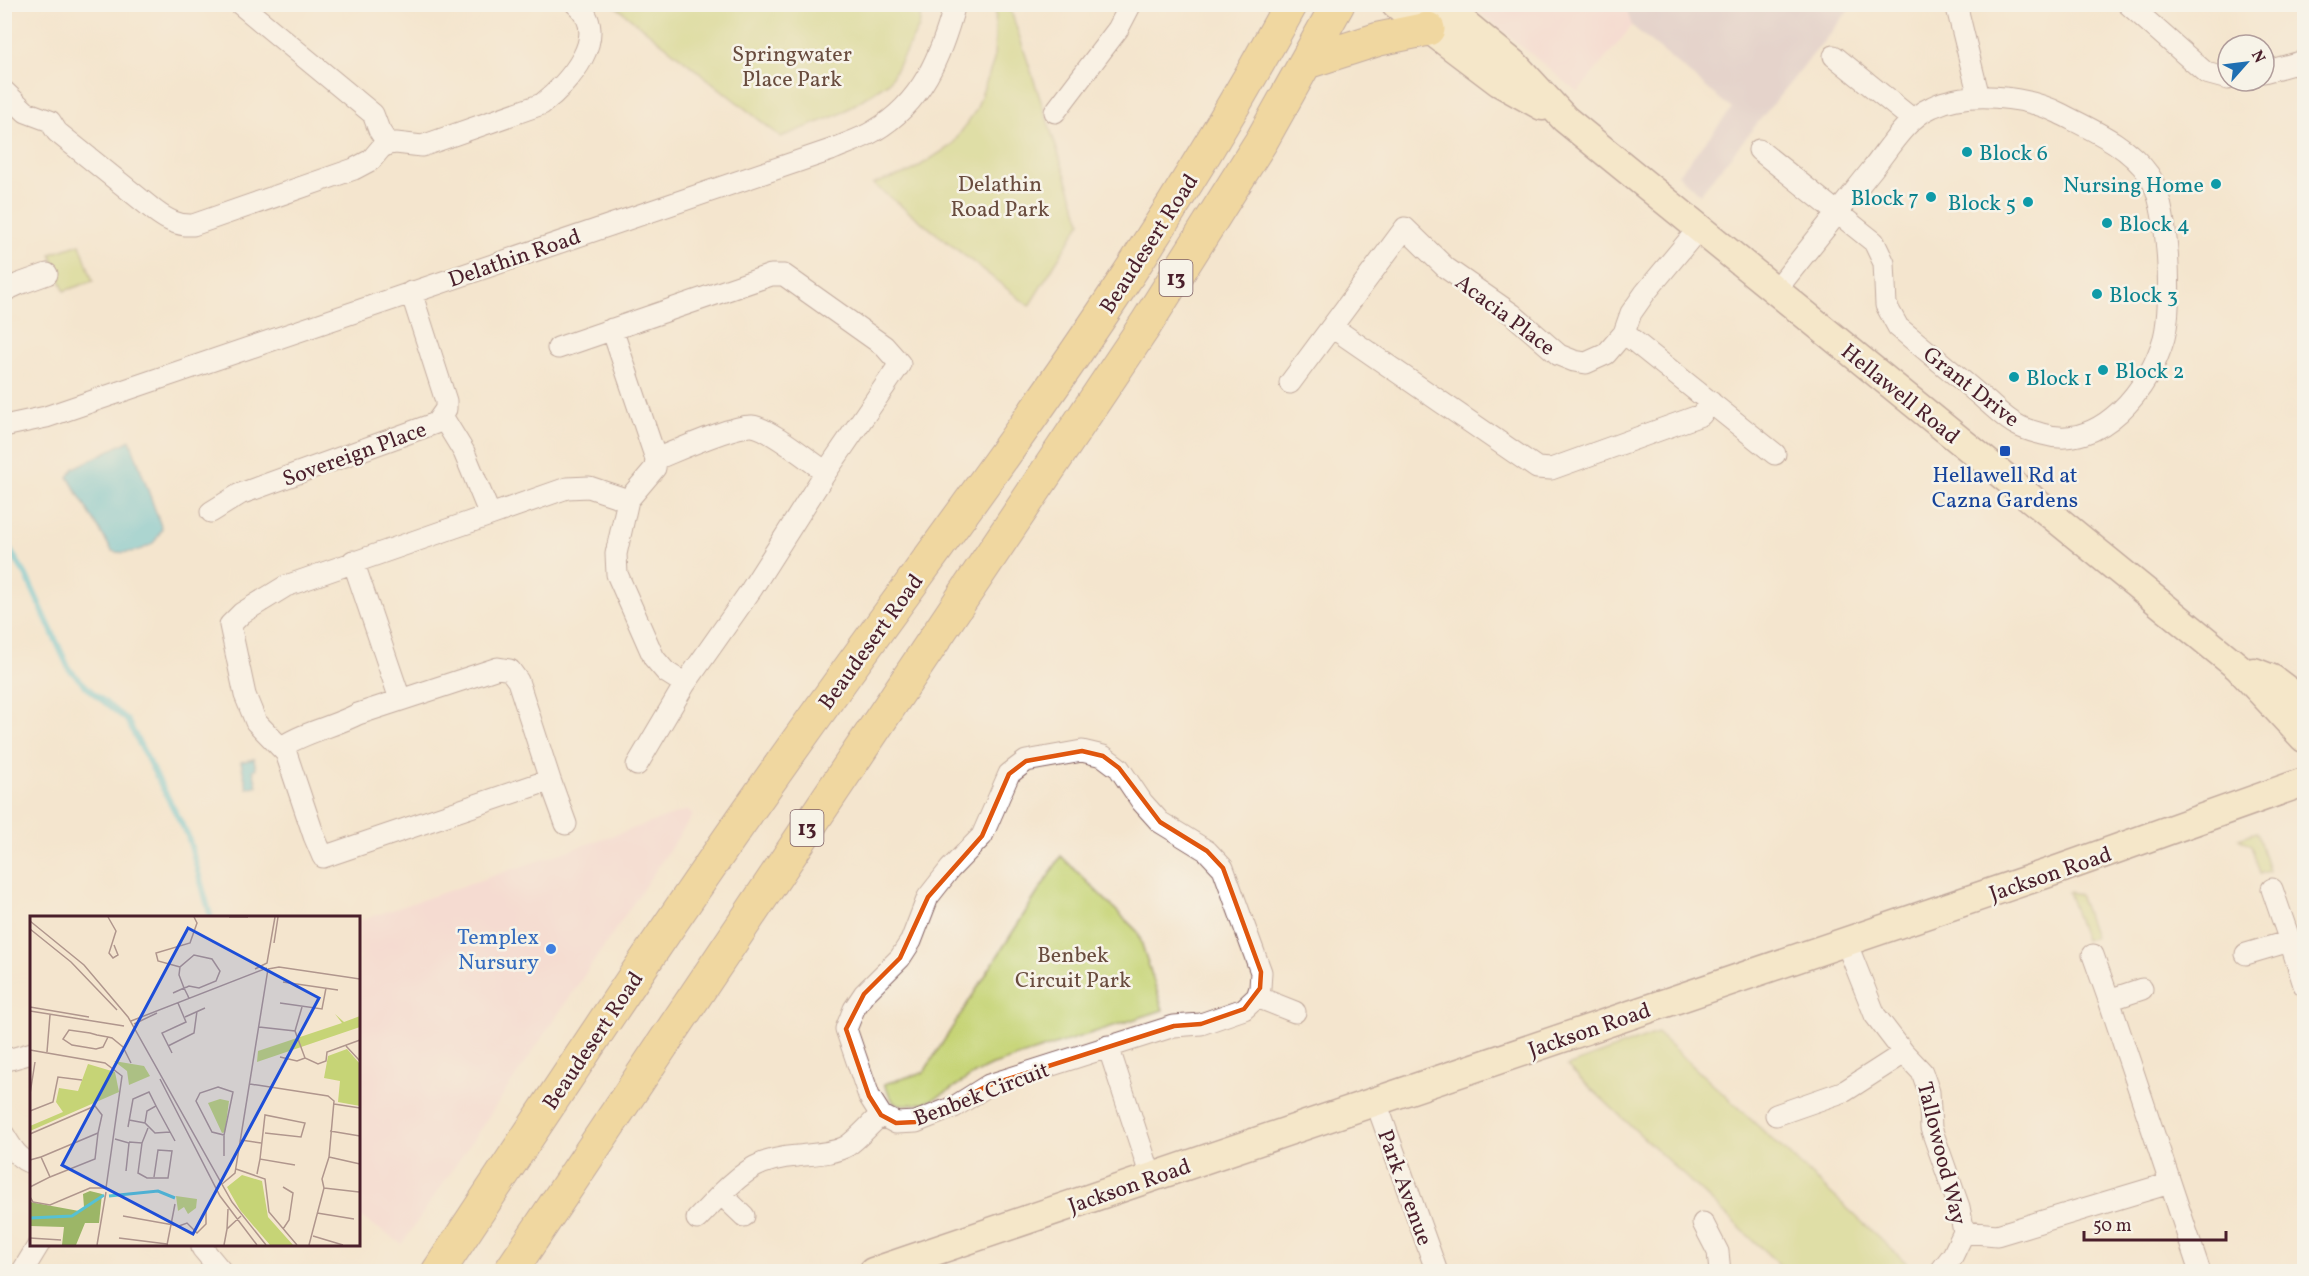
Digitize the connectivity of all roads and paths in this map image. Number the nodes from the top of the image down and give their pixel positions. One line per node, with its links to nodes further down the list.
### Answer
1 (240, 4): 20 (street)
2 (576, 4): 20 (street)
3 (955, 4): 27 (street, Delathin Road)
4 (1131, 4): 18 (street)
5 (1338, 4): 12 (highway, Beaudesert Road / 13)
6 (1396, 4): 10 (street, Hellawell Road)
7 (1956, 4): 17 (street)
8 (2128, 4): 15 (street)
9 (1285, 9): 84 (highway, Beaudesert Road / 13)
10 (1435, 17): 12 (highway); 23 (street, Hellawell Road)
11 (1834, 57): 19 (street)
12 (1307, 62): 85 (highway, Beaudesert Road / 13)
13 (2296, 63): 14 (street)
14 (2276, 69)
15 (2216, 76)
16 (4, 91): 20 (street)
17 (1979, 97): 19 (street, Grant Drive); 22 (street, Grant Drive)
18 (1055, 112)
19 (1912, 120): 22 (street, Grant Drive)
20 (388, 144)
21 (1759, 150): 22 (street)
22 (1838, 213): 25 (street, Grant Drive)
23 (1700, 227): 25 (street, Hellawell Road); 30 (street, Acacia Place)
24 (47, 274): 26 (street)
25 (1776, 290): 43 (street, Hellawell Road)
26 (4, 291)
27 (411, 292): 34 (street, Sovereign Place); 35 (street, Delathin Road)
28 (1332, 327): 30 (street, Acacia Place); 32 (street); 33 (street)
29 (612, 329): 31 (street); 37 (street); 38 (street)
30 (1624, 333): 33 (street)
31 (558, 348)
32 (1290, 383)
33 (1711, 402): 36 (street)
34 (442, 416): 40 (street, Sovereign Place); 41 (street)
35 (4, 426)
36 (1775, 454)
37 (656, 459): 38 (street); 39 (street)
38 (826, 472): 44 (street)
39 (628, 500): 41 (street); 44 (street)
40 (211, 512)
41 (490, 515): 42 (street)
42 (352, 561): 45 (street); 48 (street)
43 (2238, 667): 46 (street, Hellawell Road); 47 (street, Hellawell Road)
44 (685, 684): 49 (street)
45 (400, 699): 48 (street); 50 (street)
46 (2304, 704)
47 (2304, 738)
48 (282, 747): 50 (street)
49 (636, 765)
50 (550, 780): 52 (street)
51 (2304, 782): 55 (street, Jackson Road)
52 (566, 824)
53 (2272, 889): 54 (street)
54 (2290, 941): 56 (street); 58 (street)
55 (1846, 942): 64 (street, Tallowood Way); 67 (street, Jackson Road)
56 (2246, 954)
57 (2094, 955): 61 (street)
58 (2304, 985)
59 (2142, 988): 61 (street)
60 (1257, 997): 62 (street); 63 (street, Benbek Circuit); 68 (street, Benbek Circuit)
61 (2109, 1000): 73 (street)
62 (1295, 1012)
63 (1108, 1046): 68 (street, Benbek Circuit); 72 (street)
64 (1904, 1053): 69 (street); 78 (street, Tallowood Way)
65 (30, 1054): 66 (street)
66 (4, 1061)
67 (1376, 1102): 72 (street, Jackson Road); 87 (street, Park Avenue)
68 (881, 1115): 74 (street)
69 (1776, 1115)
70 (4, 1135): 71 (street)
71 (30, 1163)
72 (1151, 1177): 81 (street, Jackson Road)
73 (2170, 1183): 78 (street); 90 (street)
74 (721, 1194): 75 (street); 76 (street)
75 (744, 1216)
76 (697, 1219)
77 (1703, 1224): 88 (street)
78 (1964, 1232): 89 (street, Tallowood Way)
79 (38, 1246): 82 (street)
80 (202, 1248): 83 (street)
81 (914, 1265): 86 (street, Jackson Road)
82 (22, 1272)
83 (222, 1272)
84 (438, 1272)
85 (510, 1272)
86 (873, 1272)
87 (1437, 1272)
88 (1720, 1272)
89 (1940, 1272)
90 (2200, 1272)

